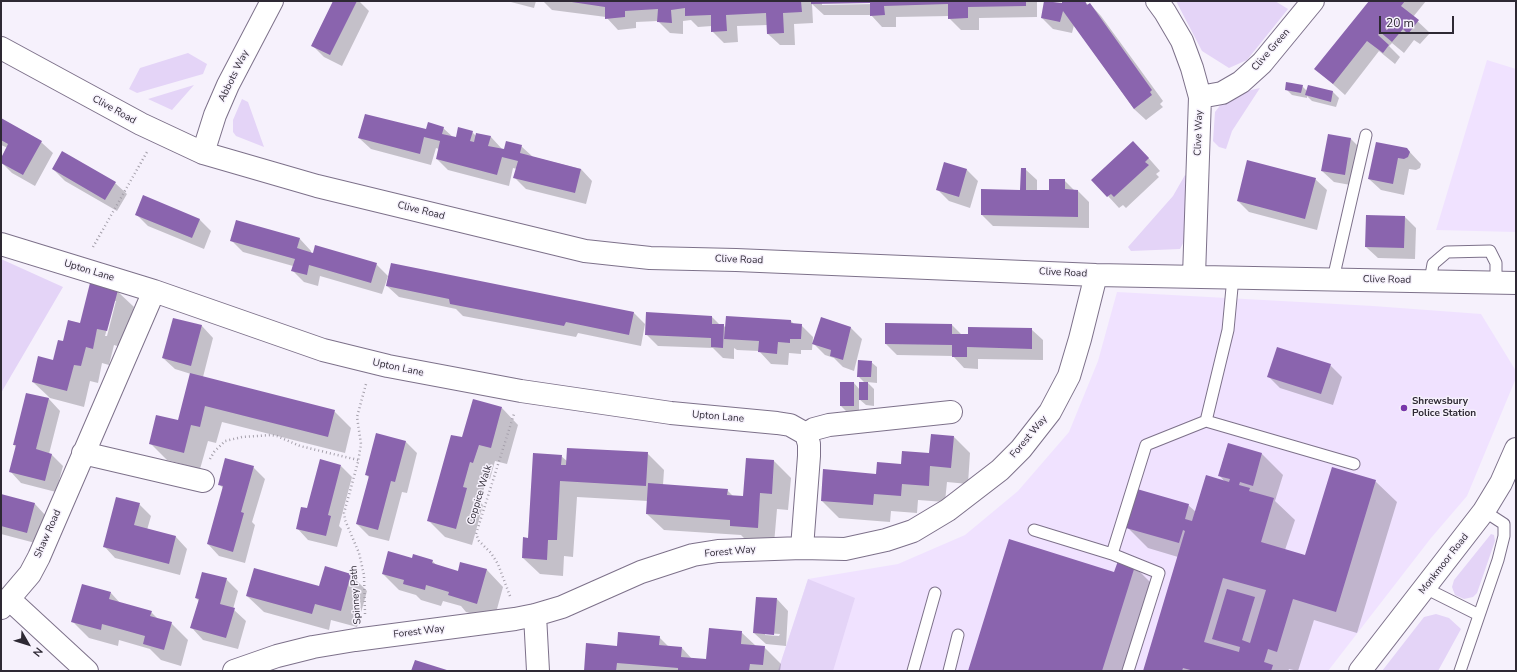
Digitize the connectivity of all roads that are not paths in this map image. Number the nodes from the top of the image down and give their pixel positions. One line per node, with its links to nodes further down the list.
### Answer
1 (272, 1): 7 (street, Abbots Way)
2 (1157, 1): 5 (street, Clive Way)
3 (1313, 1): 5 (street, Clive Green)
4 (1, 48): 7 (street, Clive Road)
5 (1200, 97): 10 (street, Clive Way)
6 (1366, 134): 12 (lane)
7 (204, 153): 9 (street, Clive Road)
8 (1, 244): 15 (street, Upton Lane)
9 (1096, 275): 10 (street, Clive Road); 25 (street, Forest Way)
10 (1194, 276): 11 (street, Clive Road)
11 (1233, 277): 12 (street, Clive Road); 17 (lane)
12 (1333, 279): 13 (street, Clive Road)
13 (1430, 281): 14 (street, Clive Road); 14 (lane)
14 (1506, 282)
15 (154, 291): 18 (street, Upton Lane); 20 (street, Shaw Road)
16 (951, 412): 18 (street)
17 (1206, 421): 21 (lane); 26 (lane)
18 (806, 434): 25 (street)
19 (1516, 449): 23 (street, Monkmoor Road)
20 (83, 453): 22 (street); 29 (street, Shaw Road)
21 (1354, 464)
22 (203, 481)
23 (1484, 511): 27 (street, Monkmoor Road); 30 (lane)
24 (1034, 530): 26 (lane)
25 (802, 548): 31 (street, Forest Way)
26 (1112, 554): 38 (lane)
27 (1425, 588): 30 (lane); 39 (street, Monkmoor Road)
28 (935, 593): 36 (lane)
29 (5, 604): 33 (street)
30 (1479, 615): 40 (lane)
31 (525, 617): 34 (street, Forest Way); 35 (street)
32 (958, 635): 37 (lane)
33 (87, 671)
34 (234, 671)
35 (538, 671)
36 (913, 671)
37 (949, 671)
38 (1128, 671)
39 (1360, 671)
40 (1460, 671)

